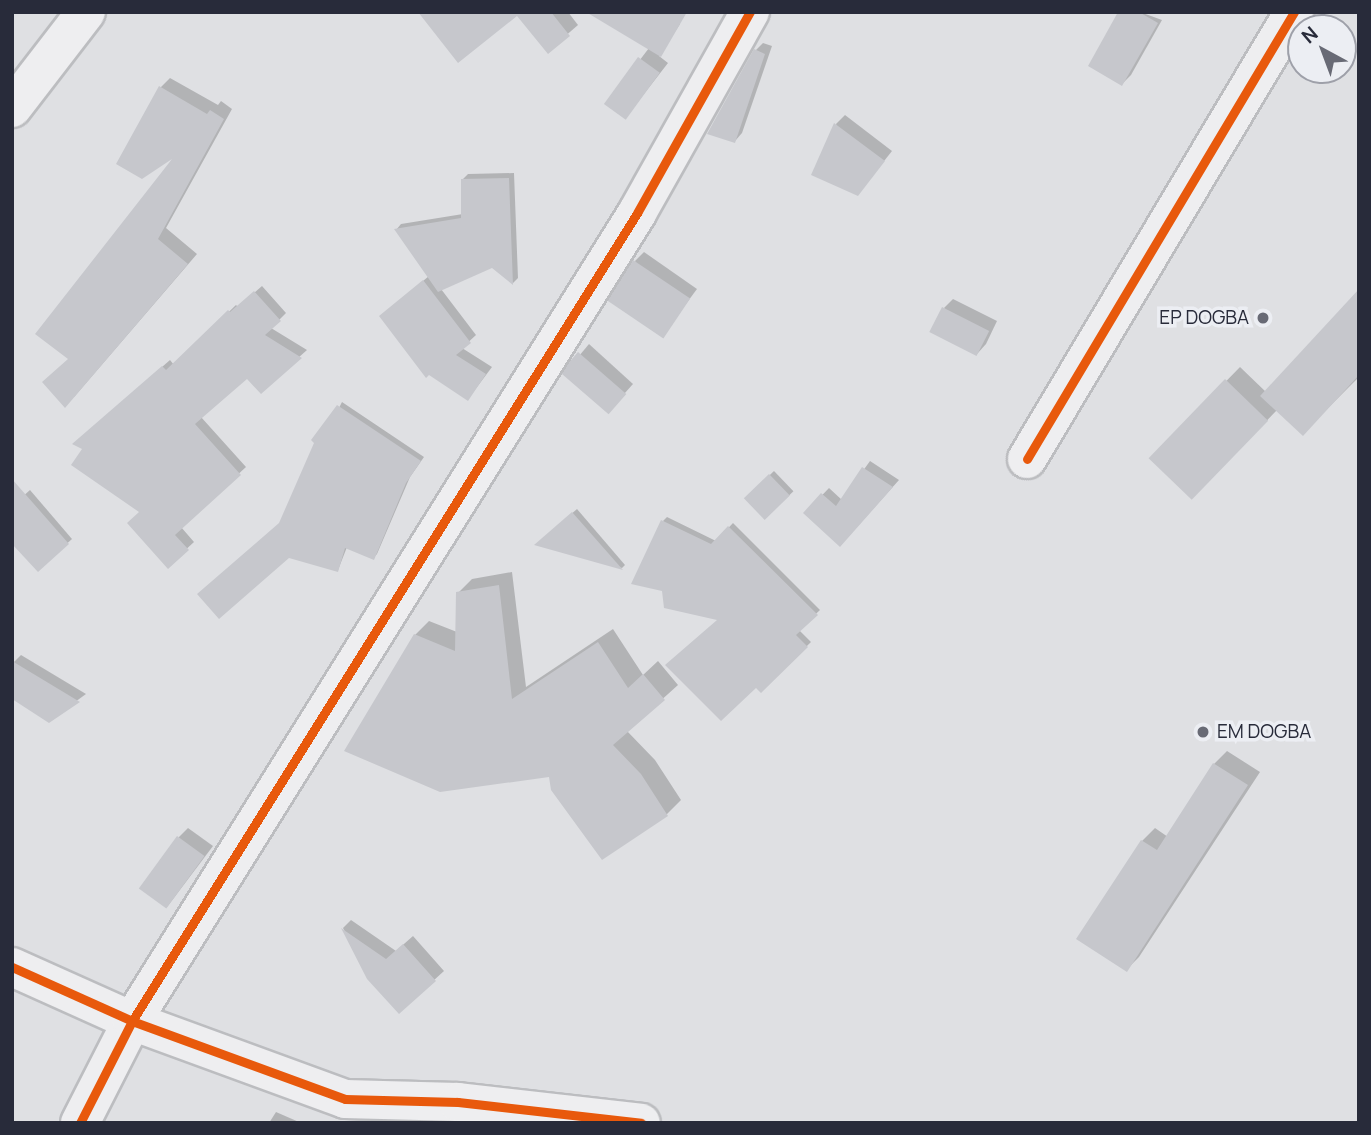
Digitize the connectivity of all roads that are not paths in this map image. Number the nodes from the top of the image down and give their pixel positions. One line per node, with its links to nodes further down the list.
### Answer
1 (86, 12): 4 (street)
2 (750, 12): 7 (street)
3 (1294, 12): 5 (street)
4 (12, 108)
5 (1027, 459)
6 (12, 967): 7 (street)
7 (132, 1021): 8 (street); 9 (street)
8 (79, 1123)
9 (641, 1123)

